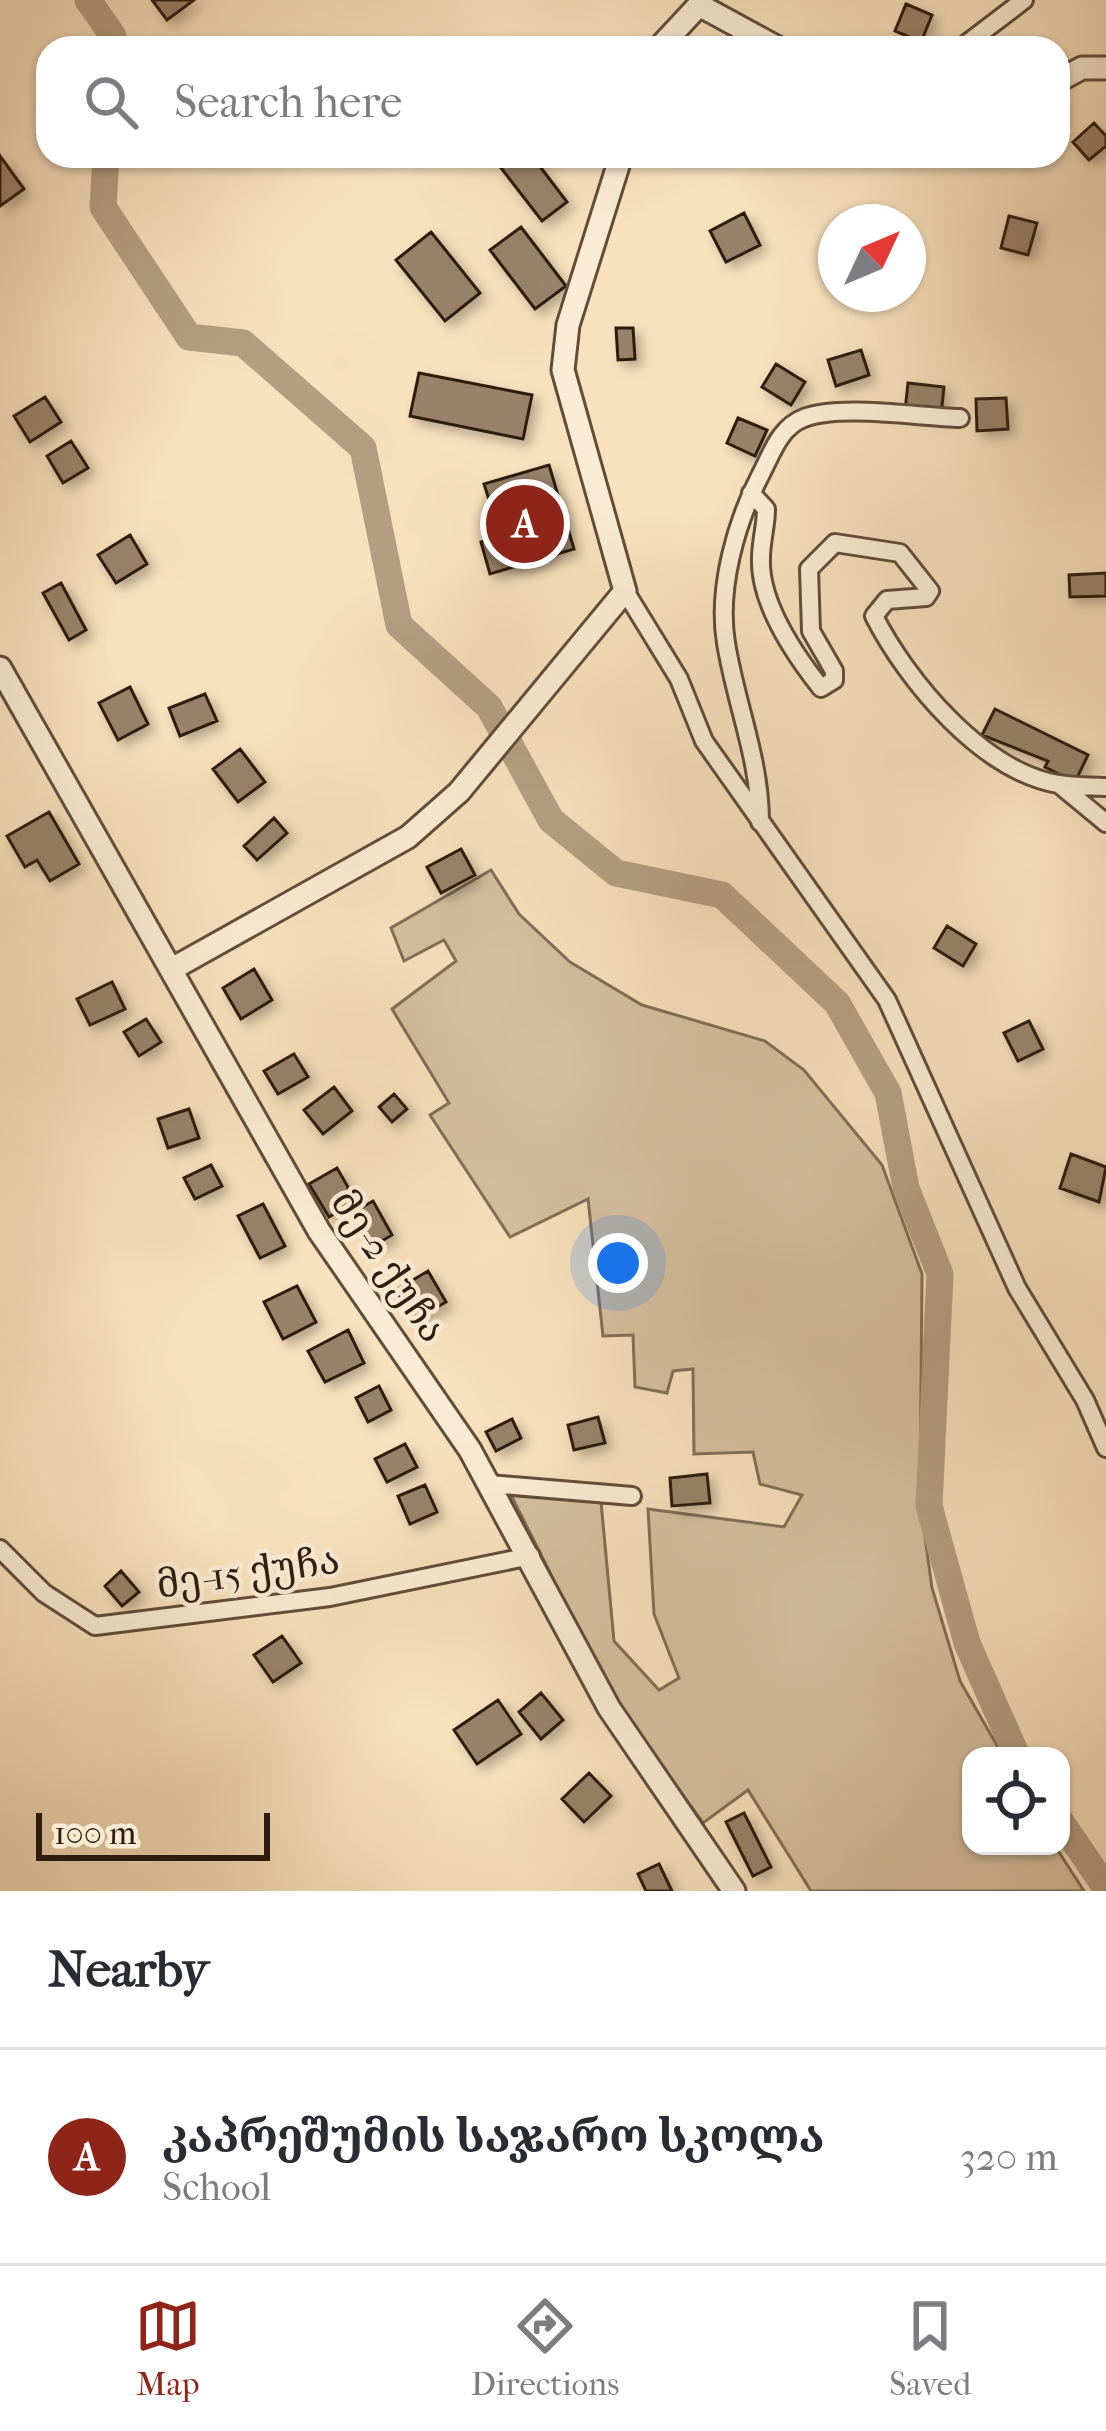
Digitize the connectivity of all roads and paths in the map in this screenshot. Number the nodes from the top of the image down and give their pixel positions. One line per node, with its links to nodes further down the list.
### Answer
1 (1024, 0): 5 (street)
2 (698, 2): 3 (street); 4 (street)
3 (669, 36)
4 (757, 36)
5 (977, 36)
6 (1106, 68): 7 (street)
7 (1070, 74)
8 (617, 168): 11 (street)
9 (960, 418): 10 (street)
10 (751, 493): 13 (street); 15 (street)
11 (625, 590): 15 (street); 17 (street)
12 (0, 668): 17 (street, მე-2 ქუჩა)
13 (1059, 784): 14 (street); 16 (street)
14 (1106, 787)
15 (760, 823): 18 (street)
16 (1106, 823)
17 (172, 969): 19 (street, მე-2 ქუჩა)
18 (1106, 1448)
19 (489, 1484): 20 (street); 22 (street, მე-2 ქუჩა)
20 (632, 1496)
21 (0, 1549): 22 (street, მე-15 ქუჩა)
22 (531, 1556): 23 (street, მე-2 ქუჩა)
23 (734, 1891)

